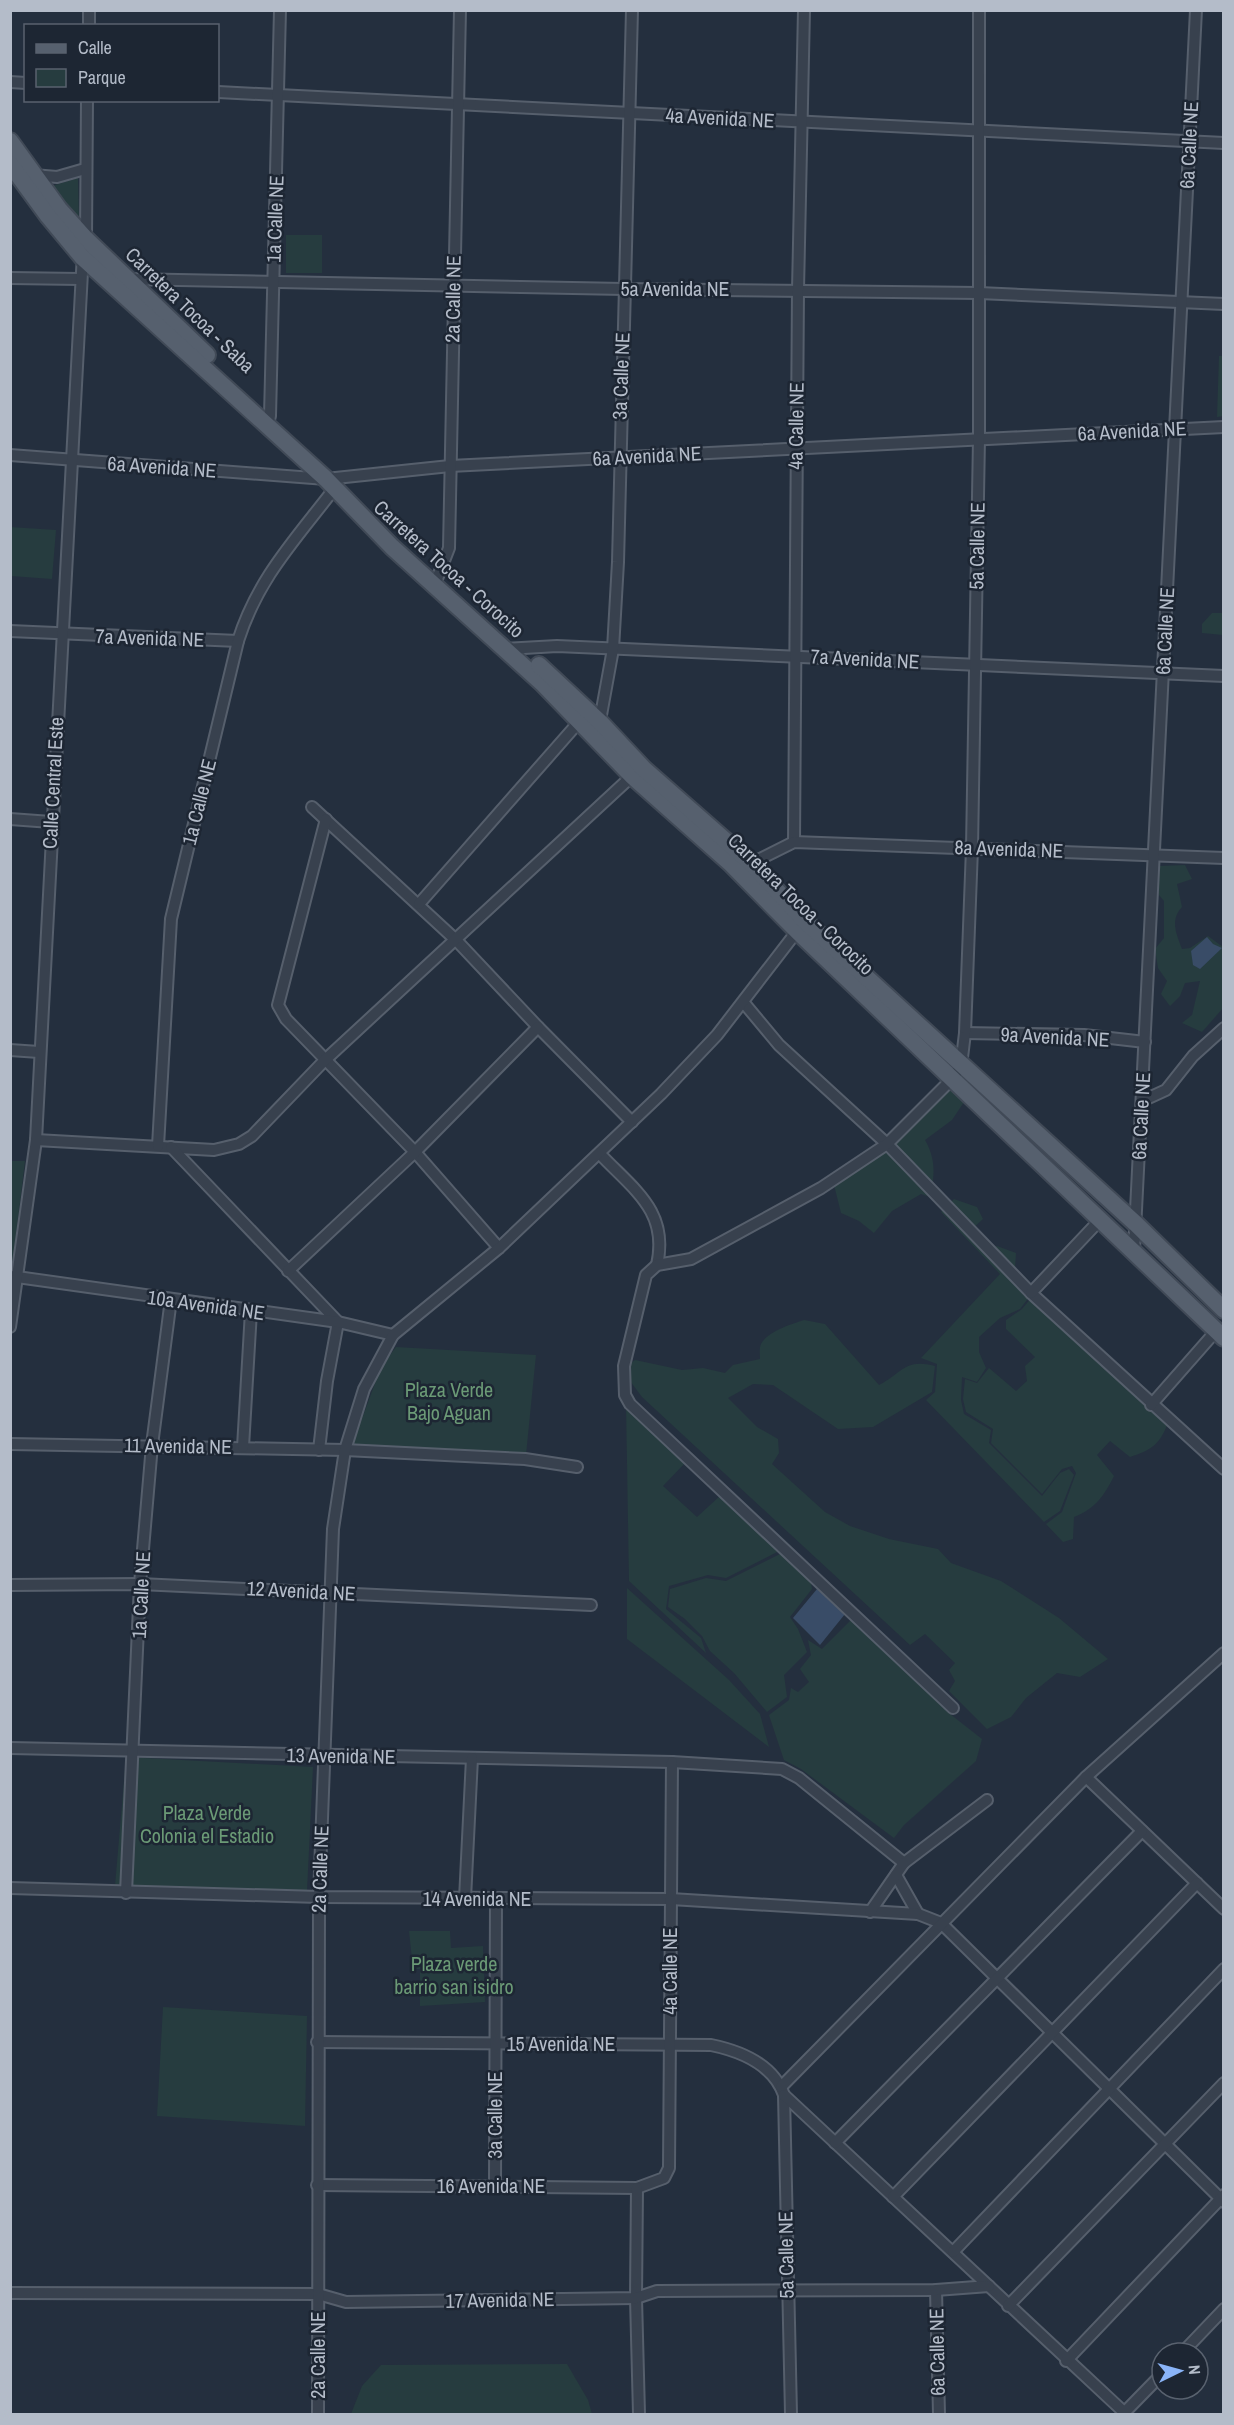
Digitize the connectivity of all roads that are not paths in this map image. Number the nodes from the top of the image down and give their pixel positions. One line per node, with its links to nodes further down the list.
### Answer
1 (280, 10): 8 (street, 1a Calle NE)
2 (460, 10): 10 (street, 2a Calle NE)
3 (633, 10): 11 (street, 3a Calle NE)
4 (804, 10): 12 (street, 4a Calle NE)
5 (979, 10): 13 (street, 5a Calle NE)
6 (1196, 10): 15 (street, 6a Calle NE)
7 (219, 92): 8 (street, 4a Avenida NE)
8 (278, 96): 10 (street, 4a Avenida NE); 25 (street, 1a Calle NE)
9 (87, 102): 18 (street, Calle Central Este)
10 (459, 105): 11 (street, 4a Avenida NE); 26 (street, 2a Calle NE)
11 (629, 113): 12 (street, 4a Avenida NE); 27 (street, 3a Calle NE)
12 (801, 122): 13 (street, 4a Avenida NE); 28 (street, 4a Calle NE)
13 (979, 131): 15 (street, 4a Avenida NE); 29 (street, 5a Calle NE)
14 (10, 141): 19 (main road, Carretera Tocoa - Saba)
15 (1189, 141): 16 (street, 4a Avenida NE); 30 (street, 6a Calle NE)
16 (1224, 143)
17 (10, 164): 21 (main road, Carretera Tocoa - Saba)
18 (85, 169): 19 (street); 20 (street, Calle Central Este)
19 (33, 174): 20 (main road, Carretera Tocoa - Saba)
20 (86, 238): 21 (street, Calle Central Este); 24 (main road, Carretera Tocoa - Saba)
21 (82, 257): 23 (street, Calle Central Este); 32 (main road, Carretera Tocoa - Saba)
22 (10, 278): 23 (street)
23 (80, 279): 39 (street, Calle Central Este)
24 (126, 279): 25 (street, 5a Avenida NE); 32 (main road, Carretera Tocoa - Saba)
25 (273, 280): 26 (street, 5a Avenida NE); 32 (street, 1a Calle NE)
26 (454, 284): 27 (street, 5a Avenida NE); 40 (street, 2a Calle NE)
27 (624, 289): 28 (street, 5a Avenida NE); 38 (street, 3a Calle NE)
28 (798, 290): 29 (street, 5a Avenida NE); 36 (street, 4a Calle NE)
29 (980, 293): 30 (street, 5a Avenida NE); 35 (street, 5a Calle NE)
30 (1181, 302): 31 (street, 5a Avenida NE); 34 (street, 6a Calle NE)
31 (1224, 304)
32 (269, 421): 41 (main road, Carretera Tocoa - Saba)
33 (1224, 427): 34 (street, 6a Avenida NE)
34 (1175, 429): 35 (street, 6a Avenida NE); 51 (street, 6a Calle NE)
35 (979, 438): 36 (street, 6a Avenida NE); 50 (street, 5a Calle NE)
36 (796, 448): 38 (street, 6a Avenida NE); 49 (street, 4a Calle NE)
37 (10, 455): 39 (street, 6a Avenida NE)
38 (618, 458): 40 (street, 6a Avenida NE); 48 (street, 3a Calle NE)
39 (71, 460): 41 (street, 6a Avenida NE); 45 (street, Calle Central Este)
40 (450, 466): 41 (street, 6a Avenida NE); 43 (street, 2a Calle NE)
41 (332, 482): 42 (main road, Carretera Tocoa - Saba); 46 (street, 1a Calle NE)
42 (352, 500): 43 (main road, Carretera Tocoa - Corocito)
43 (438, 579): 47 (main road, Carretera Tocoa - Corocito)
44 (10, 632): 45 (street, 7a Avenida NE)
45 (61, 635): 46 (street, 7a Avenida NE); 60 (street, Calle Central Este)
46 (238, 640): 82 (street, 1a Calle NE)
47 (513, 648): 48 (street, 7a Avenida NE); 53 (main road, Carretera Tocoa - Corocito); 54 (main road, Carretera Tocoa - Corocito)
48 (613, 649): 49 (street, 7a Avenida NE); 53 (street, 3a Calle NE)
49 (795, 655): 50 (street, 7a Avenida NE); 61 (street, 4a Calle NE)
50 (975, 665): 51 (street, 7a Avenida NE); 62 (street, 5a Calle NE)
51 (1163, 673): 52 (street, 7a Avenida NE); 63 (street, 6a Calle NE)
52 (1224, 676)
53 (600, 722): 55 (street, 3a Calle NE); 65 (main road, Carretera Tocoa - Corocito)
54 (578, 723): 55 (main road, Carretera Tocoa - Corocito); 66 (street)
55 (595, 740): 56 (main road, Carretera Tocoa - Corocito)
56 (632, 776): 65 (main road, Carretera Tocoa - Corocito); 68 (street)
57 (312, 807): 59 (street)
58 (10, 819): 60 (street)
59 (326, 819): 66 (street); 76 (street)
60 (51, 822): 75 (street, Calle Central Este)
61 (794, 842): 62 (street, 8a Avenida NE); 65 (street)
62 (972, 848): 63 (street, 8a Avenida NE); 72 (street, 5a Calle NE)
63 (1154, 854): 64 (street, 8a Avenida NE); 73 (street, 6a Calle NE)
64 (1224, 858)
65 (745, 868): 67 (main road, Carretera Tocoa - Corocito)
66 (419, 904): 68 (street)
67 (801, 926): 69 (street); 77 (main road, Carretera Tocoa - Corocito)
68 (457, 941): 70 (street); 76 (street)
69 (744, 1003): 79 (street); 81 (street)
70 (538, 1028): 79 (street); 84 (street)
71 (1224, 1028): 78 (street)
72 (965, 1033): 73 (street, 9a Avenida NE); 77 (street, 5a Calle NE)
73 (1145, 1042): 78 (street, 6a Calle NE)
74 (10, 1050): 75 (street)
75 (39, 1052): 80 (street, Calle Central Este)
76 (326, 1060): 83 (street); 84 (street)
77 (957, 1072): 81 (street); 86 (main road, Carretera Tocoa - Corocito); 87 (main road, Carretera Tocoa - Corocito)
78 (1142, 1101): 87 (street, 6a Calle NE)
79 (632, 1122): 85 (street)
80 (36, 1140): 82 (street); 92 (street, Calle Central Este)
81 (887, 1144): 90 (street); 93 (street)
82 (158, 1146): 83 (street)
83 (171, 1147): 91 (street)
84 (415, 1152): 88 (street); 91 (street)
85 (600, 1154): 88 (street); 90 (street)
86 (1099, 1221): 89 (main road, Carretera Tocoa - Corocito); 93 (street)
87 (1135, 1223): 89 (street, 6a Calle NE); 95 (main road, Carretera Tocoa - Corocito)
88 (499, 1248): 100 (street)
89 (1134, 1250): 99 (main road, Carretera Tocoa - Corocito)
90 (657, 1265): 114 (street)
91 (288, 1271): 97 (street)
92 (15, 1276): 94 (street, 10a Avenida NE); 98 (street, Calle Central Este)
93 (1031, 1293): 101 (street)
94 (171, 1299): 96 (street, 10a Avenida NE); 103 (street, 1a Calle NE)
95 (1224, 1310)
96 (251, 1311): 97 (street, 10a Avenida NE); 104 (street)
97 (338, 1322): 100 (street, 10a Avenida NE); 105 (street)
98 (10, 1327)
99 (1220, 1334): 101 (street)
100 (393, 1335): 106 (street, 2a Calle NE)
101 (1152, 1405): 108 (street)
102 (10, 1444): 103 (street, 11 Avenida NE)
103 (152, 1445): 104 (street, 11 Avenida NE); 109 (street, 1a Calle NE)
104 (243, 1447): 105 (street, 11 Avenida NE)
105 (319, 1450): 106 (street, 11 Avenida NE)
106 (345, 1450): 107 (street, 11 Avenida NE); 111 (street, 2a Calle NE)
107 (577, 1467)
108 (1224, 1469)
109 (140, 1584): 110 (street, 12 Avenida NE); 111 (street, 12 Avenida NE); 116 (street, 1a Calle NE)
110 (10, 1585)
111 (331, 1592): 112 (street, 12 Avenida NE); 117 (street, 2a Calle NE)
112 (591, 1605)
113 (1224, 1653): 120 (street)
114 (953, 1708)
115 (10, 1748): 116 (street, 13 Avenida NE)
116 (133, 1751): 117 (street, 13 Avenida NE); 127 (street, 1a Calle NE)
117 (324, 1755): 118 (street, 13 Avenida NE); 128 (street, 2a Calle NE)
118 (472, 1758): 119 (street, 13 Avenida NE); 129 (street)
119 (672, 1762): 123 (street, 13 Avenida NE); 131 (street, 4a Calle NE)
120 (1086, 1777): 122 (street); 135 (street)
121 (987, 1800): 123 (street)
122 (1142, 1831): 125 (street); 137 (street)
123 (904, 1863): 124 (street)
124 (896, 1875): 133 (street); 134 (street)
125 (1197, 1883): 132 (street); 138 (street)
126 (10, 1888): 127 (street, 14 Avenida NE)
127 (126, 1893): 128 (street, 14 Avenida NE)
128 (319, 1897): 129 (street, 14 Avenida NE); 139 (street, 2a Calle NE)
129 (465, 1899): 130 (street, 14 Avenida NE)
130 (496, 1899): 131 (street, 14 Avenida NE); 140 (street, 3a Calle NE)
131 (670, 1899): 133 (street, 14 Avenida NE); 141 (street, 4a Calle NE)
132 (1224, 1909)
133 (870, 1912): 134 (street, 14 Avenida NE)
134 (918, 1914): 135 (street, 14 Avenida NE)
135 (941, 1923): 137 (street); 144 (street)
136 (1224, 1969): 143 (street)
137 (996, 1978): 138 (street); 145 (street)
138 (1052, 2034): 143 (street); 151 (street)
139 (317, 2042): 140 (street, 15 Avenida NE); 148 (street, 2a Calle NE)
140 (495, 2044): 141 (street, 15 Avenida NE); 149 (street, 3a Calle NE)
141 (669, 2044): 144 (street, 15 Avenida NE); 147 (street, 4a Calle NE)
142 (1224, 2083): 146 (street)
143 (1109, 2089): 146 (street); 153 (street)
144 (782, 2091): 145 (street, 15 Avenida NE); 156 (street, 5a Calle NE)
145 (835, 2143): 151 (street, 15 Avenida NE)
146 (1165, 2144): 152 (street); 160 (street)
147 (664, 2178): 150 (street, 16 Avenida NE)
148 (317, 2185): 149 (street, 16 Avenida NE); 158 (street, 2a Calle NE)
149 (495, 2186): 150 (street, 16 Avenida NE)
150 (637, 2188): 159 (street)
151 (893, 2198): 153 (street, 15 Avenida NE)
152 (1222, 2198): 163 (street)
153 (953, 2252): 154 (street, 15 Avenida NE)
154 (988, 2286): 155 (street, 17 Avenida NE); 160 (street, 15 Avenida NE)
155 (936, 2290): 156 (street, 17 Avenida NE); 169 (street, 6a Calle NE)
156 (787, 2291): 159 (street, 17 Avenida NE); 168 (street, 5a Calle NE)
157 (10, 2293): 158 (street, 17 Avenida NE)
158 (318, 2294): 159 (street, 17 Avenida NE); 166 (street, 2a Calle NE)
159 (636, 2298): 167 (street)
160 (1008, 2306): 163 (street, 15 Avenida NE)
161 (1224, 2310): 162 (street)
162 (1194, 2341)
163 (1066, 2361): 165 (street, 15 Avenida NE)
164 (1150, 2387): 165 (street)
165 (1125, 2414)
166 (318, 2415)
167 (639, 2415)
168 (790, 2415)
169 (939, 2415)

